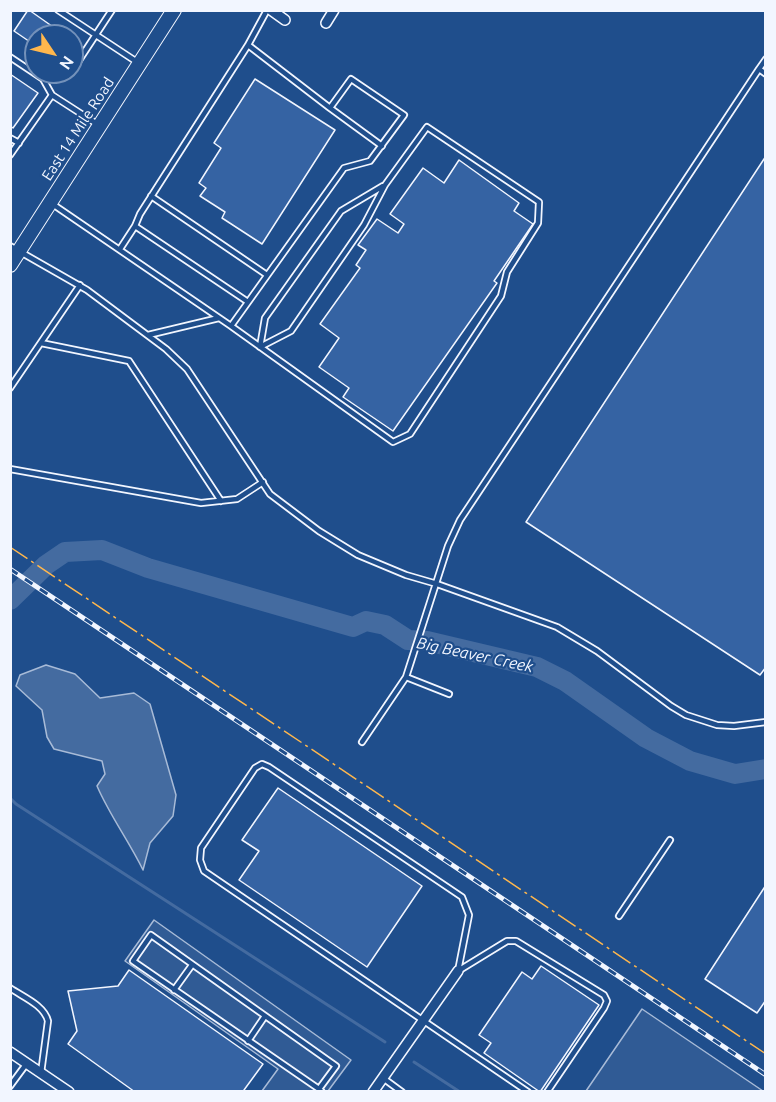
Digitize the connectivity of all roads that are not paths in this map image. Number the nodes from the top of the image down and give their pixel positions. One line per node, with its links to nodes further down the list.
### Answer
1 (58, 10): 8 (lane)
2 (112, 10): 8 (lane)
3 (174, 10): 13 (main road, East 14 Mile Road)
4 (269, 10): 6 (street); 9 (lane)
5 (334, 10): 7 (street)
6 (285, 20)
7 (326, 23)
8 (96, 35): 10 (lane); 13 (lane)
9 (248, 45): 17 (lane); 24 (lane)
10 (84, 53)
11 (10, 57): 16 (lane)
12 (765, 59): 14 (lane)
13 (139, 64): 18 (main road, East 14 Mile Road)
14 (759, 69): 15 (lane); 42 (lane)
15 (765, 74)
16 (52, 95): 18 (lane); 20 (lane)
17 (330, 108): 21 (lane); 21 (lane)
18 (99, 126): 25 (main road, East 14 Mile Road)
19 (10, 138): 20 (lane)
20 (19, 143): 22 (lane)
21 (382, 146): 30 (lane)
22 (10, 155)
23 (385, 185): 37 (lane); 37 (lane); 37 (lane)
24 (151, 196): 26 (lane); 30 (lane)
25 (50, 203): 27 (main road, East 14 Mile Road); 28 (lane)
26 (135, 226): 28 (lane); 32 (lane)
27 (15, 249): 29 (main road, East 14 Mile Road); 31 (lane)
28 (120, 249): 33 (lane)
29 (10, 265)
30 (267, 275): 32 (lane)
31 (80, 285): 35 (lane); 36 (lane)
32 (248, 302): 34 (lane)
33 (219, 318): 34 (lane); 35 (lane)
34 (231, 326): 37 (lane)
35 (148, 335): 40 (lane)
36 (41, 343): 38 (lane); 41 (lane)
37 (260, 347)
38 (10, 388)
39 (10, 469): 41 (lane)
40 (263, 482): 41 (lane); 42 (lane)
41 (221, 501)
42 (437, 584): 43 (lane); 45 (lane)
43 (406, 677): 44 (lane); 46 (lane)
44 (449, 694)
45 (765, 722)
46 (362, 742)
47 (670, 840): 48 (lane)
48 (620, 916)
49 (192, 964): 52 (lane); 52 (lane); 53 (lane)
50 (458, 971): 54 (street); 54 (lane); 66 (lane)
51 (10, 988): 58 (lane)
52 (174, 990): 55 (lane)
53 (265, 1016): 55 (lane); 61 (lane)
54 (423, 1020): 59 (street); 65 (lane)
55 (248, 1041): 61 (lane)
56 (10, 1052): 57 (street)
57 (27, 1063): 58 (street); 60 (lane)
58 (41, 1072): 62 (street)
59 (383, 1078): 63 (street); 64 (lane)
60 (10, 1086)
61 (320, 1091)
62 (69, 1092)
63 (373, 1092)
64 (402, 1092)
65 (528, 1092)
66 (547, 1092)

